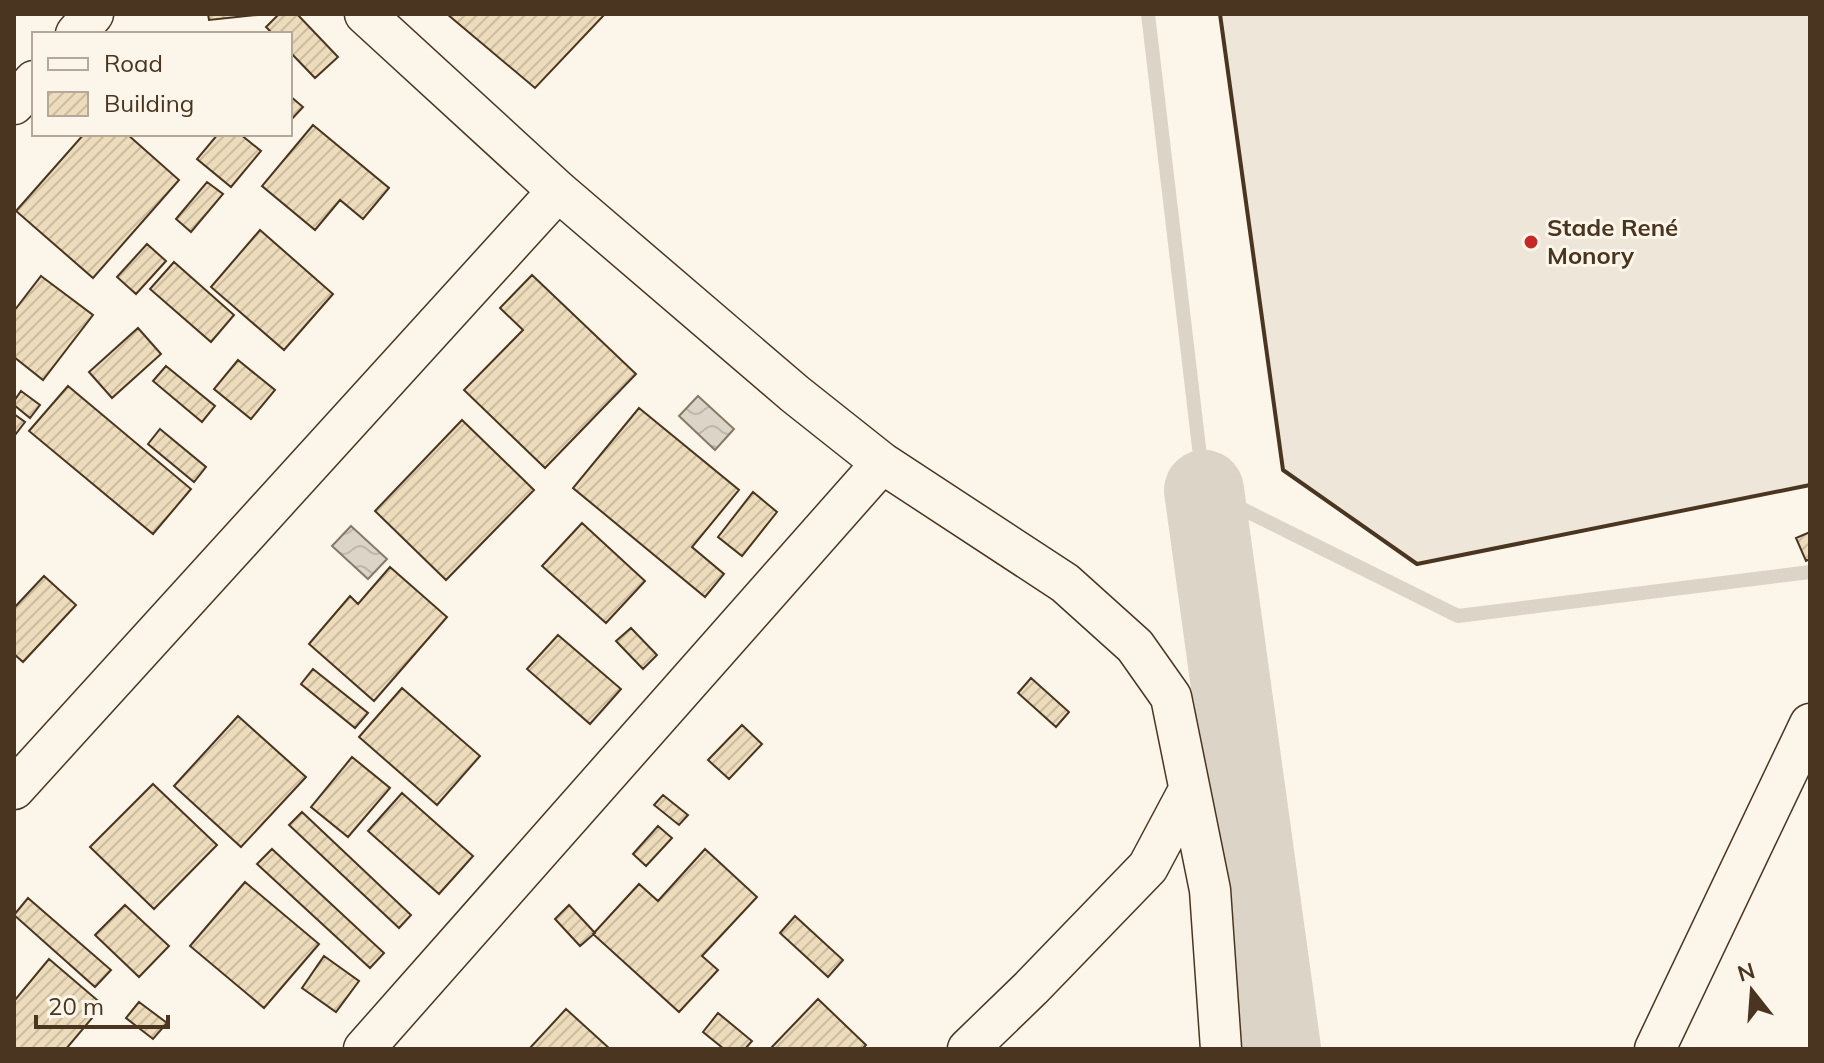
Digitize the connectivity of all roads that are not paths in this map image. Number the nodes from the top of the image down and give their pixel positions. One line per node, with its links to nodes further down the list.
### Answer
1 (93, 14): 3 (street)
2 (365, 14): 6 (street)
3 (78, 32)
4 (32, 83): 5 (street)
5 (14, 104)
6 (558, 191): 7 (street); 9 (street)
7 (882, 463): 10 (street); 11 (street)
8 (1810, 724): 14 (street)
9 (14, 789)
10 (1189, 790): 12 (street); 13 (street)
11 (364, 1049)
12 (968, 1049)
13 (1221, 1049)
14 (1655, 1049)

